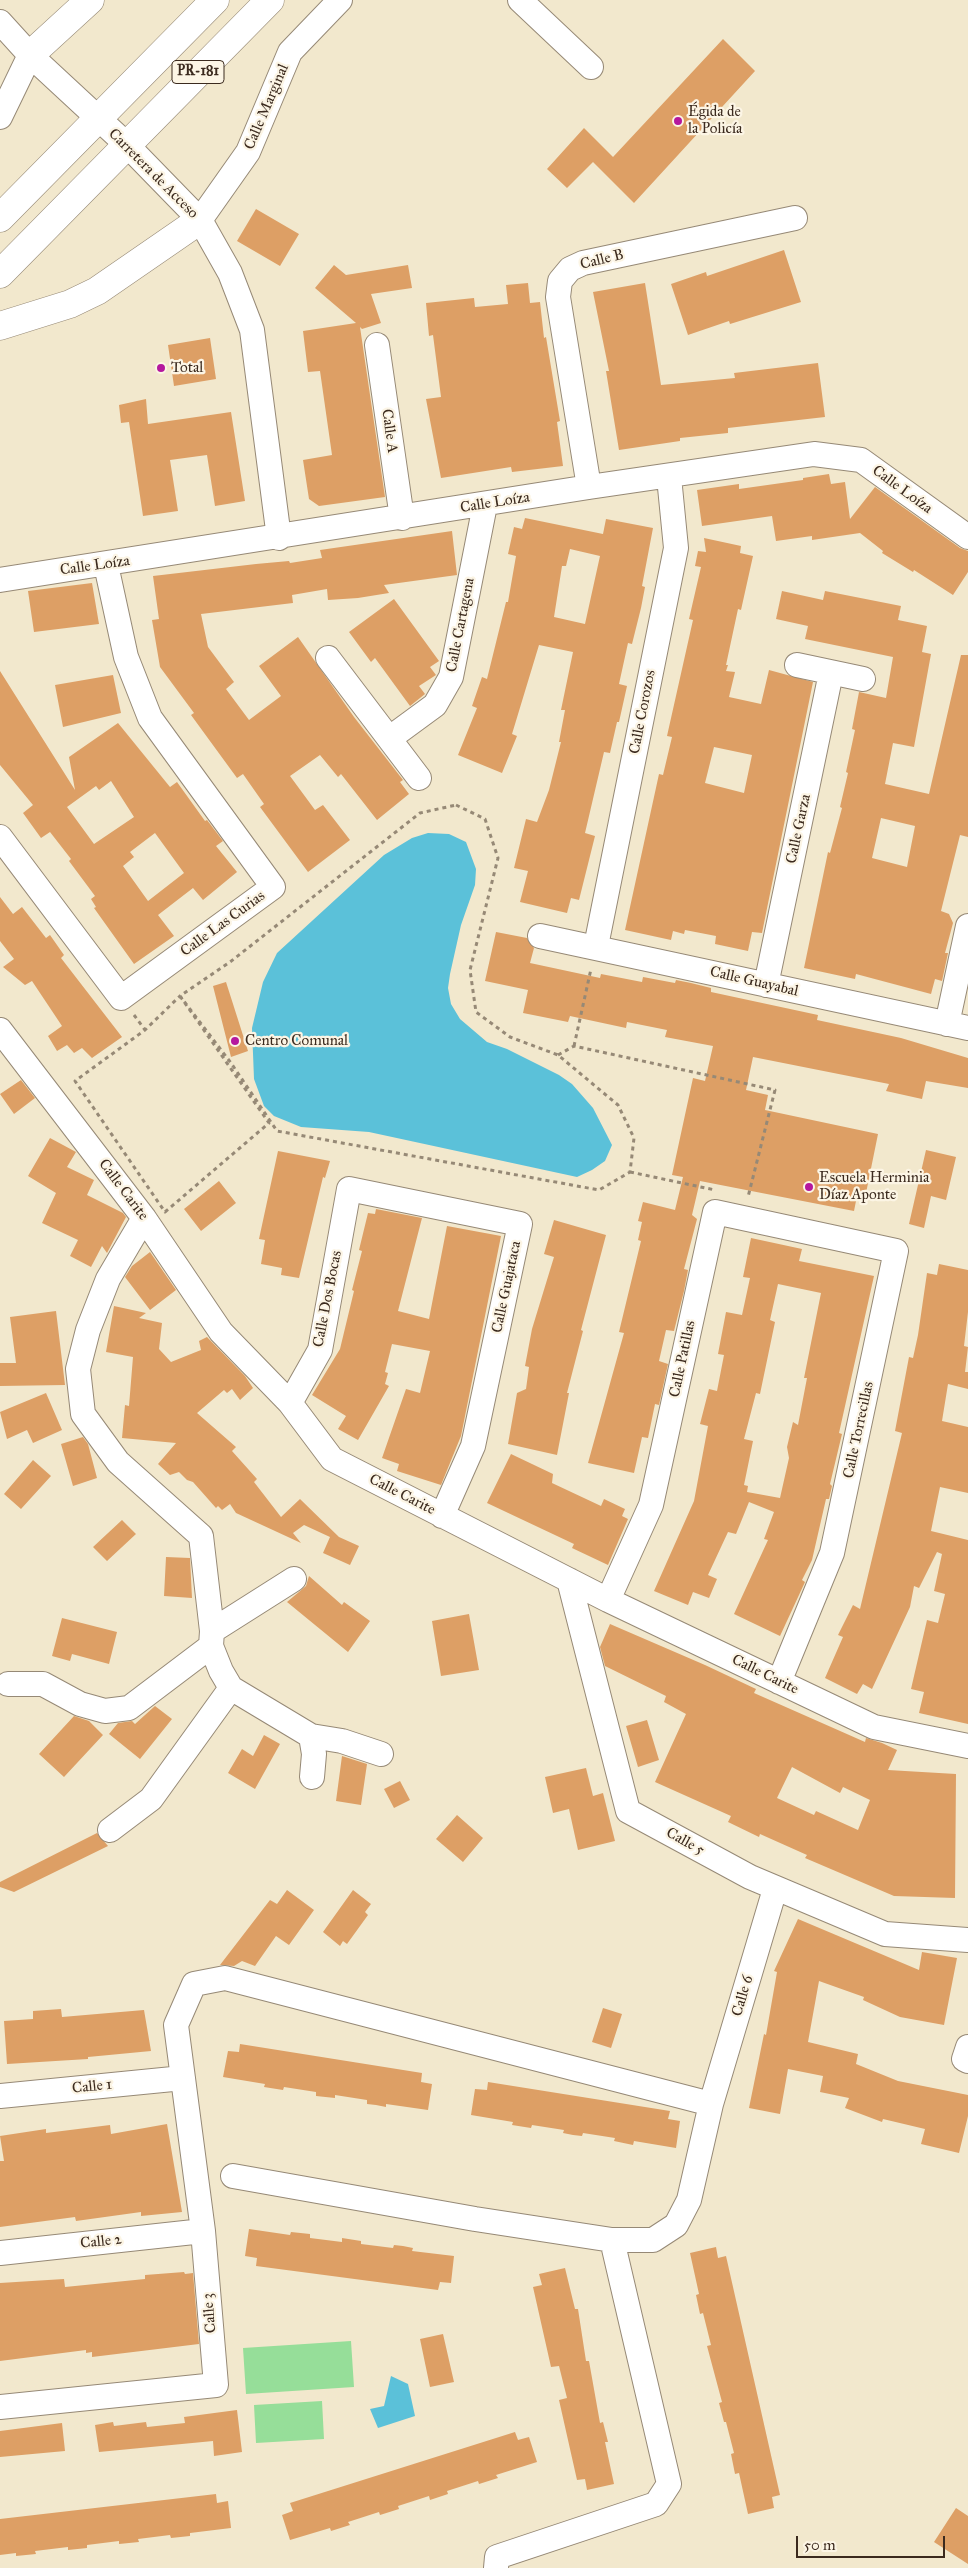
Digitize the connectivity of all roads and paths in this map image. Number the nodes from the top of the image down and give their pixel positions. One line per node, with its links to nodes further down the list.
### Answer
1 (90, 0): 7 (main road)
2 (215, 0): 10 (main road, PR-181)
3 (270, 0): 11 (main road, PR-181)
4 (340, 0): 14 (street, Calle Marginal)
5 (520, 0): 8 (street)
6 (0, 22): 7 (street, Carretera de Acceso)
7 (30, 55): 9 (street); 10 (street, Carretera de Acceso)
8 (591, 67)
9 (0, 117)
10 (98, 119): 11 (street, Carretera de Acceso); 12 (main road, PR-181)
11 (126, 144): 14 (street, Carretera de Acceso); 15 (main road, PR-181)
12 (0, 218)
13 (795, 218): 19 (street, Calle B)
14 (200, 220): 16 (main road); 23 (street, Carretera de Acceso)
15 (0, 274)
16 (0, 326)
17 (377, 345): 21 (street, Calle A)
18 (669, 477): 19 (street, Calle Loíza); 22 (street, Calle Loíza); 35 (street, Calle Corozos)
19 (589, 487): 20 (street, Calle Loíza)
20 (485, 505): 21 (street, Calle Loíza); 30 (street, Calle Cartagena)
21 (402, 518): 23 (street, Calle Loíza)
22 (968, 537)
23 (279, 538): 24 (street, Calle Loíza)
24 (106, 565): 25 (street, Calle Loíza); 32 (street, Calle Las Curias)
25 (0, 580)
26 (328, 658): 30 (street)
27 (797, 665): 28 (street)
28 (831, 673): 29 (street); 36 (street, Calle Garza)
29 (863, 679)
30 (390, 738): 31 (street)
31 (419, 778)
32 (5, 843)
33 (968, 926): 38 (street)
34 (540, 936): 35 (street, Calle Guayabal)
35 (596, 946): 36 (street, Calle Guayabal); 40 (path)
36 (766, 985): 38 (street, Calle Guayabal)
37 (180, 996): 37 (path); 41 (path); 42 (path)
38 (958, 1026)
39 (0, 1030): 46 (street, Calle Carite)
40 (574, 1046): 41 (path); 45 (path)
41 (558, 1055): 42 (path)
42 (630, 1172): 44 (path)
43 (349, 1188): 48 (street, Calle Dos Bocas); 49 (street, Calle Guajataca)
44 (722, 1192)
45 (740, 1196)
46 (144, 1218): 48 (street, Calle Carite); 53 (street)
47 (816, 1234): 52 (street, Calle Patillas); 54 (street, Calle Torrecillas)
48 (290, 1403): 49 (street, Calle Carite)
49 (442, 1516): 51 (street, Calle Carite)
50 (294, 1579): 53 (street)
51 (569, 1580): 52 (street, Calle Carite); 62 (street, Calle 5)
52 (608, 1600): 54 (street, Calle Carite)
53 (212, 1639): 55 (street); 56 (street)
54 (778, 1682): 58 (street, Calle Carite)
55 (8, 1684)
56 (231, 1688): 57 (street); 61 (street)
57 (311, 1736): 59 (street); 60 (street)
58 (968, 1746)
59 (381, 1754)
60 (312, 1777)
61 (110, 1830)
62 (775, 1888): 63 (street, Calle 5); 66 (street, Calle 6)
63 (968, 1940)
64 (183, 2078): 65 (street, Calle 1); 66 (street, Calle 3); 68 (street, Calle 3)
65 (0, 2096)
66 (711, 2104): 69 (street, Calle 6)
67 (233, 2176): 69 (street, Calle 6)
68 (203, 2231): 70 (street, Calle 2); 71 (street, Calle 3)
69 (612, 2240): 72 (street)
70 (0, 2253)
71 (0, 2407)
72 (497, 2562)

